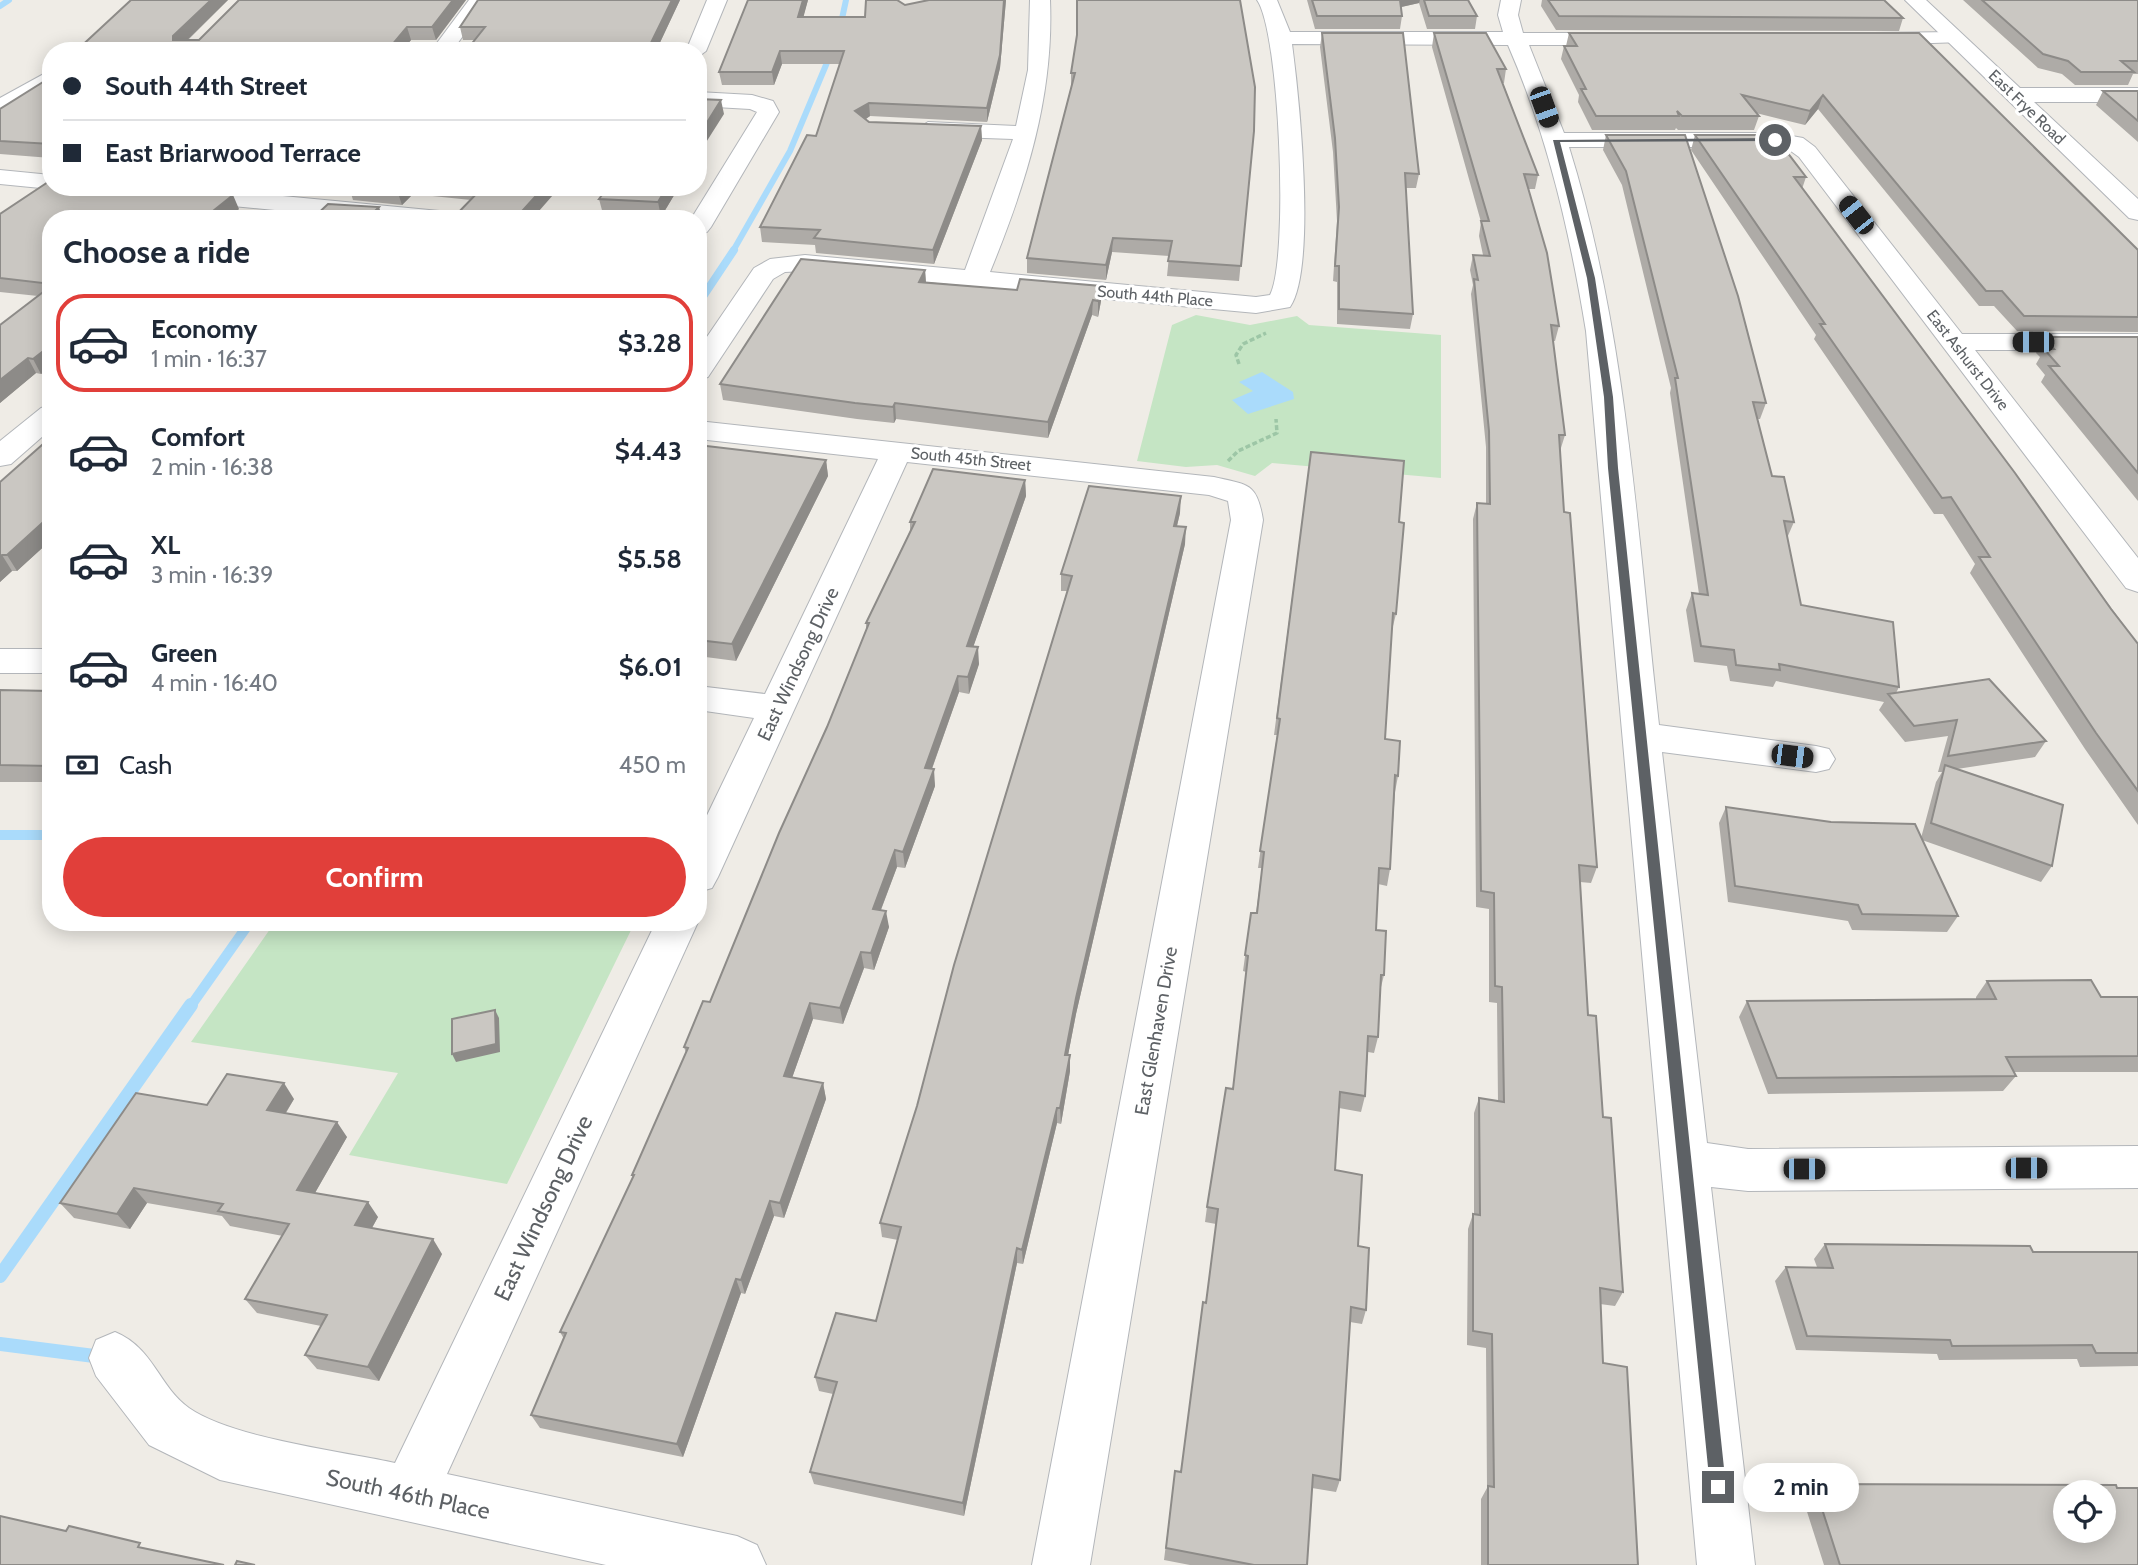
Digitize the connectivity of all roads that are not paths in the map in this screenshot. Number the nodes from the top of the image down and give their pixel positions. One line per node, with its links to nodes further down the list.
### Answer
1 (479, 0): 12 (street)
2 (718, 0): 13 (street)
3 (1040, 0): 20 (street)
4 (1267, 0): 7 (street)
5 (1511, 0): 11 (street)
6 (1915, 0): 8 (street, East Frye Road)
7 (1280, 38): 11 (street); 29 (street, South 44th Place)
8 (1955, 38): 10 (street); 15 (street, East Frye Road)
9 (1641, 39): 11 (street)
10 (1847, 39)
11 (1517, 40): 21 (street)
12 (447, 42)
13 (700, 42)
14 (42, 81): 18 (street)
15 (2014, 95): 16 (street); 28 (street, East Frye Road)
16 (2138, 95)
17 (707, 100): 27 (street)
18 (0, 107)
19 (899, 127): 20 (street)
20 (1024, 133): 29 (street)
21 (1556, 140): 30 (street, East Ashurst Drive); 43 (street)
22 (0, 177): 23 (street)
23 (40, 181): 25 (street)
24 (173, 196): 26 (street)
25 (0, 201)
26 (274, 210)
27 (707, 212)
28 (2138, 213)
29 (974, 279): 32 (street, South 44th Place)
30 (1954, 342): 31 (street); 38 (street, East Ashurst Drive)
31 (2138, 342)
32 (707, 358)
33 (42, 422): 36 (street)
34 (707, 431): 35 (street, South 45th Street)
35 (897, 451): 37 (street, South 45th Street); 42 (street, East Windsong Drive)
36 (0, 457)
37 (1228, 491): 52 (street, East Glenhaven Drive)
38 (2138, 581)
39 (42, 661): 40 (street)
40 (0, 662)
41 (707, 699): 42 (street)
42 (777, 708): 45 (street, East Windsong Drive)
43 (1643, 736): 44 (street); 47 (street)
44 (1816, 759)
45 (707, 858)
46 (673, 931): 50 (street, East Windsong Drive)
47 (1686, 1162): 48 (street); 53 (street)
48 (2138, 1167)
49 (115, 1358): 50 (street, South 46th Place)
50 (410, 1495): 51 (street, South 46th Place)
51 (737, 1565)
52 (1061, 1565)
53 (1726, 1565)

